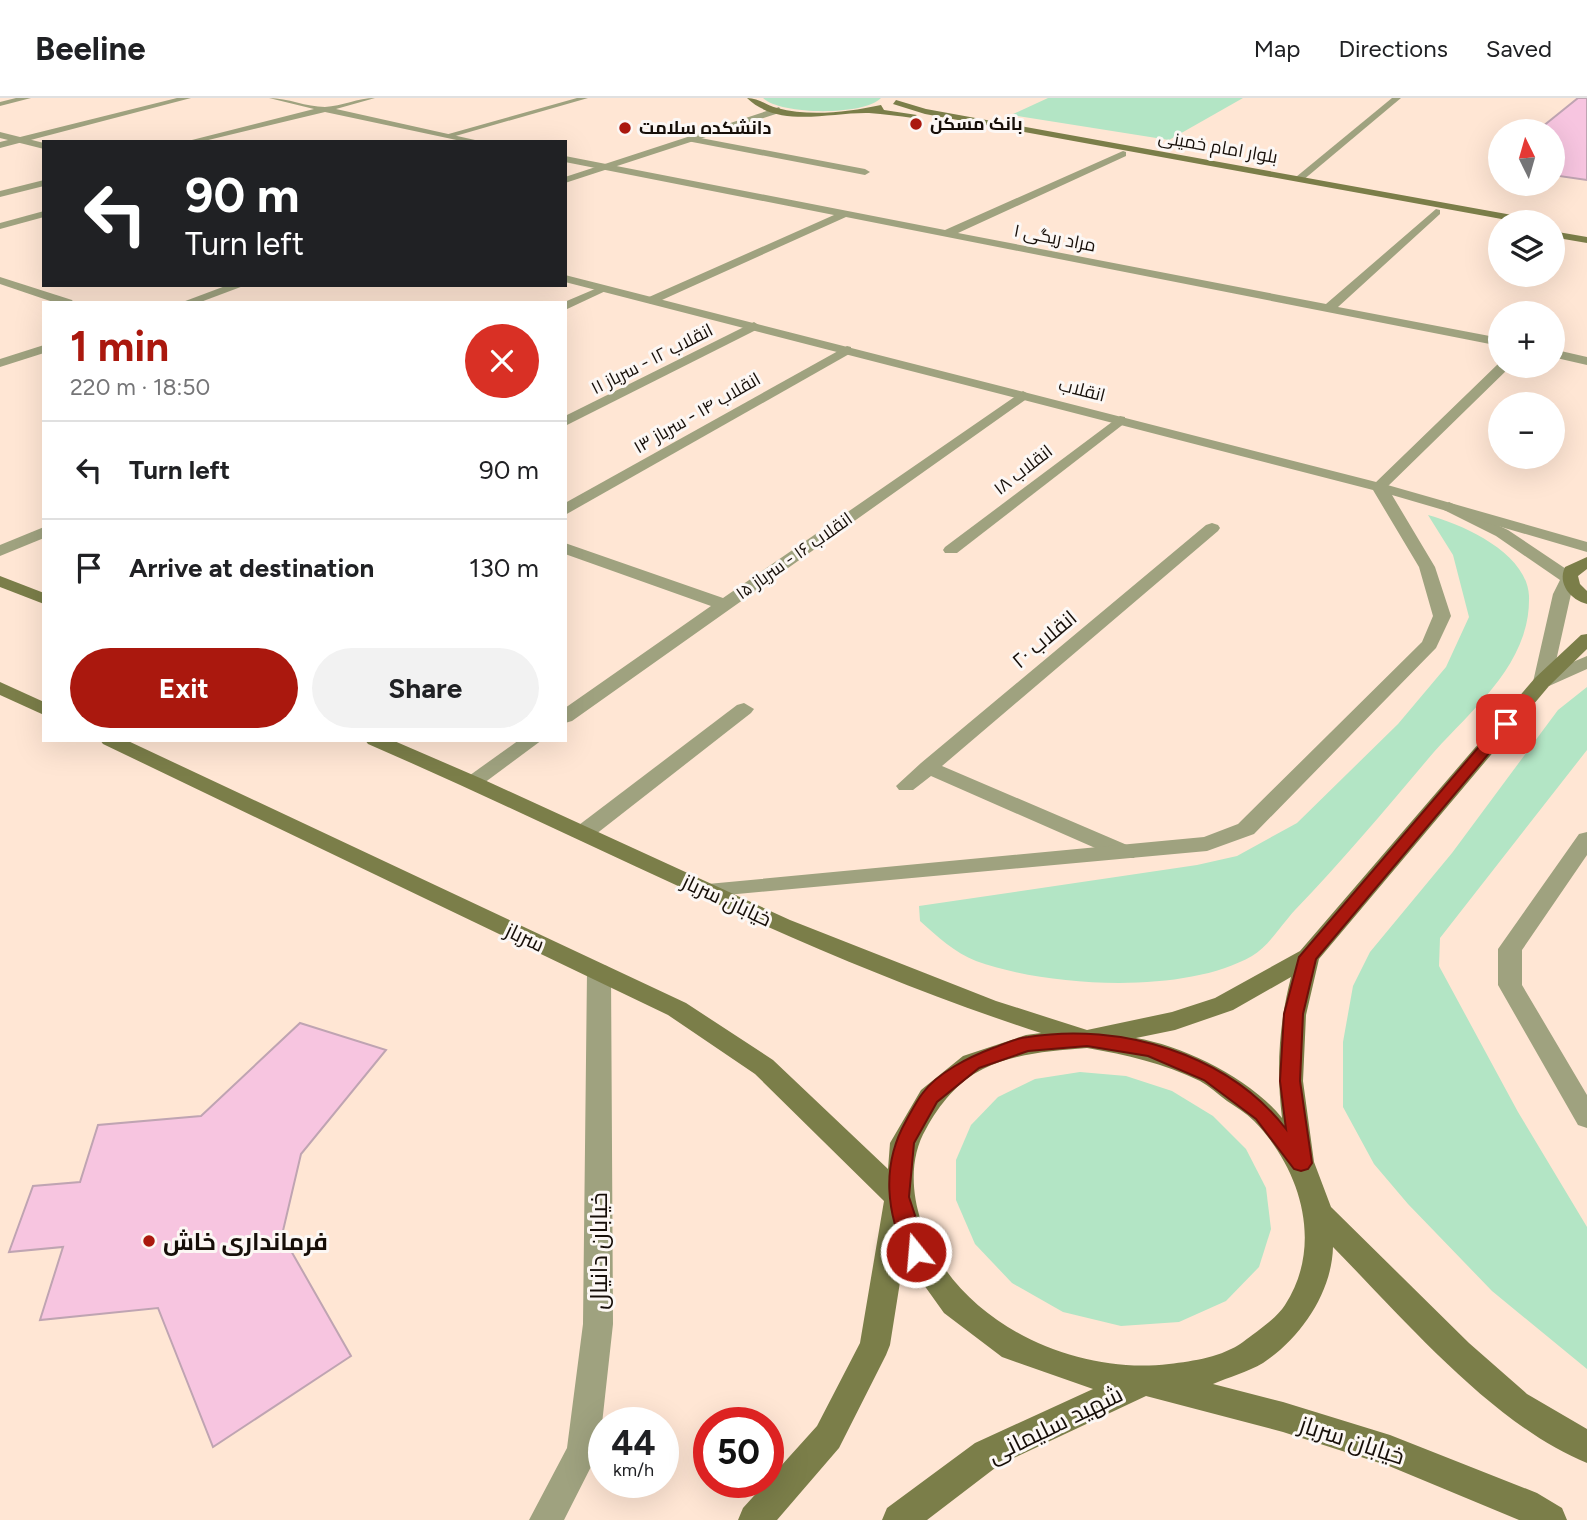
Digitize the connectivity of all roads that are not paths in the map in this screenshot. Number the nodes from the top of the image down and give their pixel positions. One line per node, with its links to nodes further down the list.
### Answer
1 (27, 98): 9 (street)
2 (187, 98): 16 (street)
3 (273, 98): 10 (street)
4 (371, 98): 10 (street)
5 (585, 98): 14 (lane)
6 (751, 98): 11 (main road)
7 (1397, 98): 27 (street)
8 (897, 100): 12 (main road); 27 (main road, بلوار امام خمینی)
9 (0, 104)
10 (324, 109): 14 (street); 17 (street)
11 (779, 110): 12 (main road); 15 (street)
12 (870, 111): 22 (main road, بلوار امام خمینی)
13 (0, 135): 16 (street)
14 (449, 135): 18 (street); 19 (street)
15 (690, 139): 24 (street); 25 (street)
16 (21, 140): 20 (street); 21 (street)
17 (196, 140)
18 (433, 140)
19 (471, 140)
20 (0, 145)
21 (42, 145)
22 (1123, 154): 30 (main road, بلوار امام خمینی); 38 (street)
23 (567, 159): 24 (street, مراد ریگی ۱)
24 (604, 167): 26 (street); 31 (street, مراد ریگی ۱)
25 (865, 172)
26 (567, 179)
27 (1299, 179): 32 (main road, بلوار امام خمینی)
28 (42, 184): 29 (street)
29 (0, 194)
30 (1436, 212): 34 (main road, بلوار امام خمینی); 51 (street)
31 (844, 214): 38 (street, مراد ریگی ۱); 47 (street)
32 (1488, 214)
33 (42, 215): 35 (street)
34 (1488, 222)
35 (0, 226)
36 (1565, 228): 37 (main road)
37 (1587, 232)
38 (946, 234): 51 (street, مراد ریگی ۱)
39 (1565, 236): 40 (main road)
40 (1587, 240)
41 (34, 278): 44 (street)
42 (567, 278): 46 (street, انقلاب)
43 (0, 280): 44 (street)
44 (14, 285): 48 (street)
45 (234, 287): 49 (street)
46 (607, 288): 47 (street, انقلاب); 50 (street)
47 (653, 300): 52 (street, انقلاب)
48 (62, 301)
49 (192, 301)
50 (567, 305)
51 (1328, 309): 53 (street, مراد ریگی ۱)
52 (754, 326): 55 (street, انقلاب); 62 (street, انقلاب ۱۲ - سرباز ۱۱)
53 (1488, 340)
54 (42, 350): 58 (street)
55 (847, 350): 60 (street, انقلاب); 65 (street, انقلاب ۱۴ - سرباز ۱۳)
56 (1565, 356): 57 (street)
57 (1587, 361)
58 (0, 363)
59 (1491, 378): 63 (street)
60 (1023, 395): 61 (street, انقلاب); 77 (street, انقلاب ۱۶ - سرباز ۱۵)
61 (1120, 420): 63 (street, انقلاب); 70 (street, انقلاب ۱۸)
62 (567, 421)
63 (1378, 486): 64 (street, انقلاب); 93 (street)
64 (1449, 507): 68 (street, انقلاب); 73 (street)
65 (567, 509)
66 (1212, 528): 88 (street, انقلاب ۲۰)
67 (42, 533): 71 (street)
68 (1587, 547)
69 (567, 549): 77 (street)
70 (950, 550)
71 (0, 551)
72 (1587, 562): 73 (main road)
73 (1569, 579): 76 (main road); 80 (street)
74 (0, 581): 75 (main road)
75 (42, 598)
76 (1587, 599)
77 (725, 605): 84 (street, انقلاب ۱۶ - سرباز ۱۵)
78 (1587, 639): 80 (main road)
79 (1587, 662): 80 (street)
80 (1542, 682): 95 (main road)
81 (0, 688): 82 (main road)
82 (42, 708)
83 (744, 709): 91 (street)
84 (567, 716)
85 (114, 742): 96 (main road, سرباز)
86 (380, 742): 89 (main road, خیابان سرباز)
87 (529, 742): 89 (street)
88 (928, 767): 90 (street, انقلاب ۲۰); 93 (street)
89 (473, 782): 91 (main road, خیابان سرباز)
90 (906, 786)
91 (583, 833): 94 (main road, خیابان سرباز)
92 (1587, 839): 98 (street)
93 (1126, 853): 94 (street)
94 (705, 890): 97 (main road, خیابان سرباز)
95 (1308, 957): 97 (main road); 99 (main road)
96 (599, 972): 100 (main road, سرباز); 104 (street, خیابان دانیال)
97 (1087, 1039): 99 (main road); 100 (main road)
98 (1587, 1118)
99 (1301, 1163): 101 (main road)
100 (899, 1197): 102 (main road); 105 (main road)
101 (1319, 1214): 102 (main road); 103 (main road)
102 (1145, 1381): 106 (main road, شهید سلیمانی); 107 (main road, خیابان سرباز)
103 (1587, 1447)
104 (546, 1520)
105 (755, 1520)
106 (899, 1520)
107 (1550, 1520)

